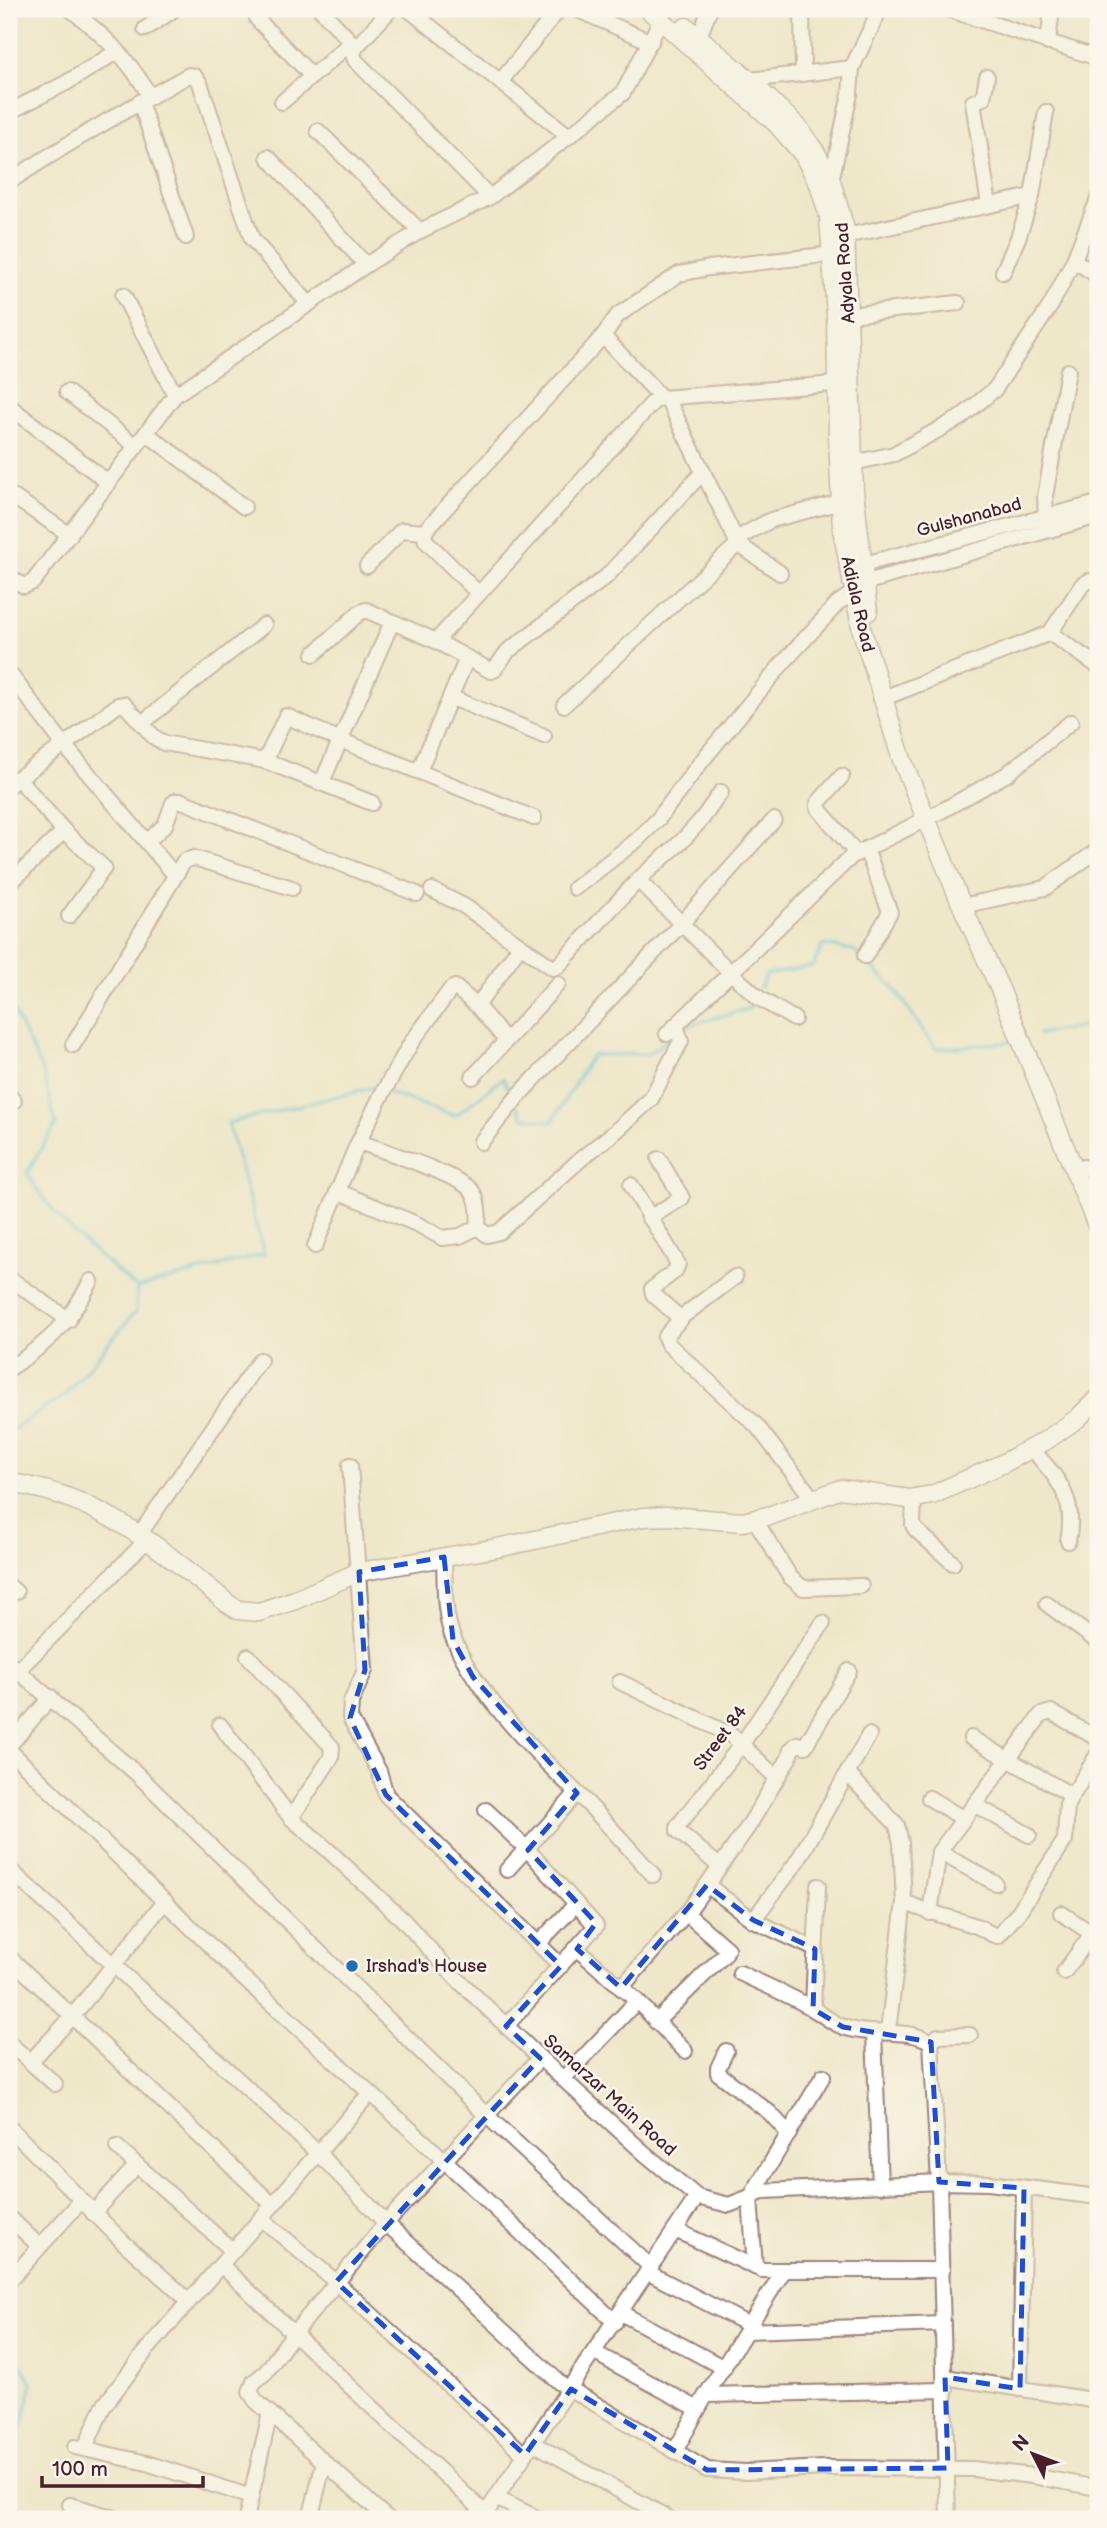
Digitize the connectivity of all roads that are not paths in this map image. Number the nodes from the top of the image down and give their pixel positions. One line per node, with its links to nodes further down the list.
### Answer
1 (70, 9): 20 (street)
2 (175, 9): 15 (street)
3 (320, 9): 19 (street)
4 (391, 9): 19 (street)
5 (408, 9): 27 (street)
6 (559, 9): 27 (street)
7 (576, 9): 17 (street)
8 (710, 9): 16 (street)
9 (802, 9): 23 (street)
10 (880, 9): 22 (street)
11 (1052, 9): 18 (street)
12 (952, 10): 18 (street)
13 (658, 12): 16 (main road, Adyala Road); 17 (street); 43 (main road, Adiala Road)
14 (257, 19): 24 (street)
15 (145, 29)
16 (699, 37): 26 (main road, Adyala Road)
17 (651, 42): 33 (street)
18 (1048, 43): 21 (street)
19 (354, 44): 24 (street); 38 (street)
20 (118, 51): 28 (street); 30 (street)
21 (1098, 58)
22 (852, 68): 23 (street); 35 (street)
23 (803, 73): 26 (street)
24 (312, 76): 29 (street)
25 (987, 77): 40 (street)
26 (749, 79): 35 (main road, Adyala Road)
27 (500, 82): 33 (street)
28 (145, 99): 36 (street); 42 (street); 49 (street)
29 (282, 102)
30 (9, 113)
31 (1046, 113): 37 (street)
32 (318, 131): 41 (street)
33 (569, 136): 38 (street)
34 (268, 157): 45 (street)
35 (831, 181): 43 (main road, Adyala Road)
36 (9, 182)
37 (1032, 196): 40 (street); 46 (street)
38 (490, 197): 41 (street)
39 (1098, 199): 44 (street)
40 (989, 205): 43 (street)
41 (420, 231): 45 (street)
42 (186, 237)
43 (841, 248): 51 (main road, Adyala Road); 52 (street); 54 (main road, Adiala Road)
44 (1074, 260): 47 (street); 61 (street)
45 (366, 265): 49 (street)
46 (1003, 272)
47 (1098, 276)
48 (123, 295): 56 (street)
49 (308, 303): 56 (street)
50 (958, 303): 51 (street)
51 (849, 314): 54 (main road, Adyala Road)
52 (603, 336): 57 (street); 70 (street)
53 (1068, 371): 69 (street)
54 (844, 383): 57 (street); 61 (main road, Adyala Road); 65 (main road, Adiala Road)
55 (67, 392): 60 (street)
56 (175, 395): 59 (street)
57 (664, 398): 62 (street); 79 (street)
58 (9, 406): 63 (street)
59 (146, 433): 60 (street); 67 (street)
60 (136, 446): 63 (street)
61 (853, 463): 74 (main road, Adyala Road)
62 (703, 472): 72 (street); 85 (street)
63 (109, 483): 71 (street)
64 (9, 494): 71 (street)
65 (841, 502): 72 (street); 74 (main road, Adiala Road)
66 (1098, 503): 69 (street, Gulshanabad)
67 (244, 507)
68 (1098, 516): 69 (street, Gulshanabad)
69 (1046, 523): 74 (street, Gulshanabad); 78 (street, Gulshanabad)
70 (424, 532): 73 (street); 79 (street)
71 (70, 535): 76 (street)
72 (737, 541): 75 (street); 90 (street)
73 (367, 566)
74 (855, 566): 78 (main road, Adiala Road)
75 (780, 573)
76 (9, 577)
77 (1098, 581): 82 (street)
78 (856, 588): 89 (main road, Adiala Road); 89 (main road, Adiala Road); 115 (street)
79 (479, 594): 83 (street)
80 (392, 622): 83 (street); 84 (street); 94 (street)
81 (264, 625): 92 (street)
82 (1050, 633): 86 (street); 89 (street)
83 (436, 641): 85 (street)
84 (314, 653)
85 (467, 658): 88 (street)
86 (1098, 666)
87 (9, 673): 95 (street)
88 (450, 697): 93 (street); 97 (street)
89 (886, 697): 104 (main road, Adiala Road)
90 (564, 705)
91 (1071, 722): 104 (street)
92 (142, 723): 95 (street); 96 (street)
93 (544, 736)
94 (340, 740): 96 (street); 97 (street); 100 (street)
95 (64, 745): 99 (street); 108 (street)
96 (265, 761): 100 (street)
97 (419, 772): 105 (street)
98 (842, 776): 110 (street)
99 (17, 782): 102 (street); 107 (street)
100 (322, 782): 103 (street)
101 (720, 792): 112 (street)
102 (9, 796)
103 (372, 803)
104 (932, 817): 110 (street); 118 (main road, Adiala Road)
105 (534, 818)
106 (774, 820): 120 (street)
107 (64, 831): 113 (street); 119 (street)
108 (148, 841): 111 (street); 117 (street)
109 (1098, 850): 118 (street)
110 (861, 851): 122 (street); 123 (street)
111 (174, 874): 114 (street); 128 (street)
112 (638, 880): 120 (street); 121 (street)
113 (10, 883)
114 (292, 888)
115 (575, 888)
116 (432, 890): 121 (street)
117 (417, 894)
118 (968, 905): 133 (main road, Adiala Road); 139 (main road, Adiala Road)
119 (69, 916)
120 (682, 923): 123 (street); 131 (street)
121 (520, 946): 125 (street)
122 (865, 956)
123 (731, 973): 126 (street); 138 (street)
124 (558, 984): 127 (street)
125 (477, 1006): 127 (street); 130 (street)
126 (794, 1019)
127 (506, 1040): 129 (street)
128 (73, 1045)
129 (473, 1077)
130 (359, 1142): 135 (street); 138 (street)
131 (481, 1142)
132 (659, 1159): 137 (street)
133 (1091, 1169): 136 (main road, Adiala Road)
134 (631, 1185): 137 (street)
135 (337, 1191): 138 (street); 140 (street)
136 (1098, 1200)
137 (649, 1218): 144 (street)
138 (478, 1227)
139 (1098, 1228)
140 (315, 1246)
141 (736, 1277): 144 (street)
142 (9, 1278): 145 (street)
143 (91, 1281): 145 (street)
144 (681, 1318): 153 (street)
145 (69, 1320): 147 (street)
146 (260, 1360): 155 (street)
147 (9, 1369)
148 (1098, 1398): 149 (main road)
149 (1032, 1448): 152 (main road); 156 (street)
150 (350, 1465): 159 (street)
151 (9, 1482): 155 (main road)
152 (914, 1498): 153 (main road); 158 (street)
153 (813, 1499): 154 (main road)
154 (755, 1520): 157 (main road); 160 (street)
155 (143, 1538): 159 (main road); 165 (street)
156 (1068, 1541)
157 (444, 1557): 159 (main road); 179 (street)
158 (953, 1563)
159 (359, 1572): 204 (street)
160 (861, 1586)
161 (1047, 1604): 163 (street)
162 (823, 1622): 173 (street, Street 84)
163 (1098, 1642)
164 (248, 1656): 184 (street)
165 (11, 1670): 168 (street)
166 (849, 1671): 178 (street)
167 (620, 1682): 173 (street)
168 (51, 1697): 174 (street); 230 (street)
169 (220, 1725): 184 (street, Samarzar Main Road)
170 (869, 1735): 177 (street)
171 (971, 1738): 176 (street)
172 (1098, 1739): 176 (street)
173 (742, 1744): 178 (street); 189 (street, Street 84)
174 (9, 1748): 196 (street)
175 (1098, 1754): 180 (street)
176 (1009, 1758): 180 (street); 182 (street)
177 (847, 1773): 197 (street); 202 (street)
178 (777, 1778): 189 (street)
179 (578, 1793): 187 (street); 192 (street)
180 (1071, 1795): 200 (street)
181 (929, 1798): 185 (street)
182 (975, 1805): 185 (street); 186 (street)
183 (486, 1810): 187 (street)
184 (291, 1818): 217 (street, Samarzar Main Road)
185 (964, 1819): 188 (street)
186 (1029, 1835)
187 (528, 1850): 191 (street); 198 (street)
188 (939, 1852): 193 (street); 200 (street)
189 (719, 1866): 194 (street)
190 (9, 1869): 208 (street)
191 (507, 1870)
192 (653, 1875)
193 (995, 1883)
194 (707, 1885): 199 (street); 202 (street)
195 (818, 1886): 206 (street)
196 (165, 1901): 208 (street); 229 (street)
197 (904, 1902): 200 (street); 218 (street)
198 (576, 1904): 204 (street); 205 (street)
199 (686, 1913): 212 (street); 216 (street)
200 (930, 1913)
201 (1061, 1913): 203 (street)
202 (753, 1920): 206 (street)
203 (1095, 1936): 210 (street)
204 (538, 1944): 209 (street)
205 (577, 1949): 209 (street); 212 (street)
206 (815, 1949): 214 (street)
207 (9, 1957): 215 (street)
208 (113, 1965): 215 (street); 234 (street)
209 (561, 1966): 217 (street)
210 (1064, 1972)
211 (740, 1973): 214 (street)
212 (621, 1988): 213 (street)
213 (637, 2001): 216 (street); 227 (street)
214 (813, 2009): 218 (street)
215 (72, 2017): 225 (street); 244 (street)
216 (656, 2022): 222 (street)
217 (506, 2026): 224 (street, Samarzar Main Road)
218 (881, 2032): 220 (street); 238 (street)
219 (970, 2035): 220 (street)
220 (931, 2042): 237 (street)
221 (9, 2044): 225 (street)
222 (685, 2051)
223 (726, 2051): 232 (street)
224 (540, 2058): 227 (street, Samarzar Main Road); 230 (street)
225 (30, 2062): 228 (street)
226 (822, 2076): 232 (street)
227 (563, 2079): 240 (street, Samarzar Main Road)
228 (55, 2084)
229 (370, 2093): 234 (street); 235 (street)
230 (486, 2115): 235 (street); 254 (street)
231 (10, 2130): 243 (street)
232 (789, 2134): 242 (street)
233 (117, 2147): 236 (street)
234 (319, 2154): 244 (street); 248 (street)
235 (444, 2160): 248 (street); 260 (street)
236 (137, 2165): 245 (street); 251 (street)
237 (939, 2182): 238 (street, Samarzar Main Road); 239 (street, Samarzar Main Road); 256 (street)
238 (880, 2186): 242 (street, Samarzar Main Road)
239 (1024, 2188): 241 (street, Samarzar Main Road); 268 (street)
240 (697, 2197): 242 (street, Samarzar Main Road); 249 (street)
241 (1098, 2197)
242 (750, 2198): 253 (street)
243 (81, 2200): 245 (street); 250 (street)
244 (273, 2205): 247 (street)
245 (93, 2213): 259 (street)
246 (9, 2217): 250 (street)
247 (261, 2218): 251 (street); 258 (street)
248 (386, 2222): 258 (street); 267 (street)
249 (675, 2230): 253 (street); 254 (street)
250 (39, 2246): 257 (street)
251 (233, 2251): 252 (street)
252 (220, 2265): 259 (street); 263 (street)
253 (755, 2267): 255 (street)
254 (649, 2270): 260 (street); 262 (street)
255 (784, 2270): 256 (street); 262 (street)
256 (942, 2270): 261 (street)
257 (9, 2281)
258 (336, 2282): 263 (street); 273 (street)
259 (189, 2301): 278 (street)
260 (618, 2317): 264 (street); 265 (street)
261 (943, 2324): 262 (street); 266 (street)
262 (749, 2328): 265 (street)
263 (294, 2333): 272 (street); 281 (street)
264 (595, 2353): 267 (street); 271 (street)
265 (724, 2368): 269 (street)
266 (945, 2383): 268 (street); 269 (street); 276 (street)
267 (571, 2389): 273 (street); 274 (street)
268 (1020, 2389): 270 (street)
269 (706, 2395): 271 (street)
270 (1098, 2401)
271 (698, 2409): 274 (street)
272 (270, 2413): 275 (street); 278 (street)
273 (529, 2449): 279 (street); 287 (street)
274 (675, 2451): 276 (street)
275 (324, 2462): 284 (street); 285 (street)
276 (948, 2468): 277 (street); 288 (street)
277 (1098, 2488)
278 (251, 2497): 283 (street)
279 (496, 2498): 281 (street); 286 (street)
280 (70, 2505): 282 (street)
281 (484, 2517)
282 (118, 2519)
283 (246, 2519)
284 (310, 2519)
285 (388, 2519)
286 (539, 2519)
287 (670, 2519)
288 (948, 2519)

